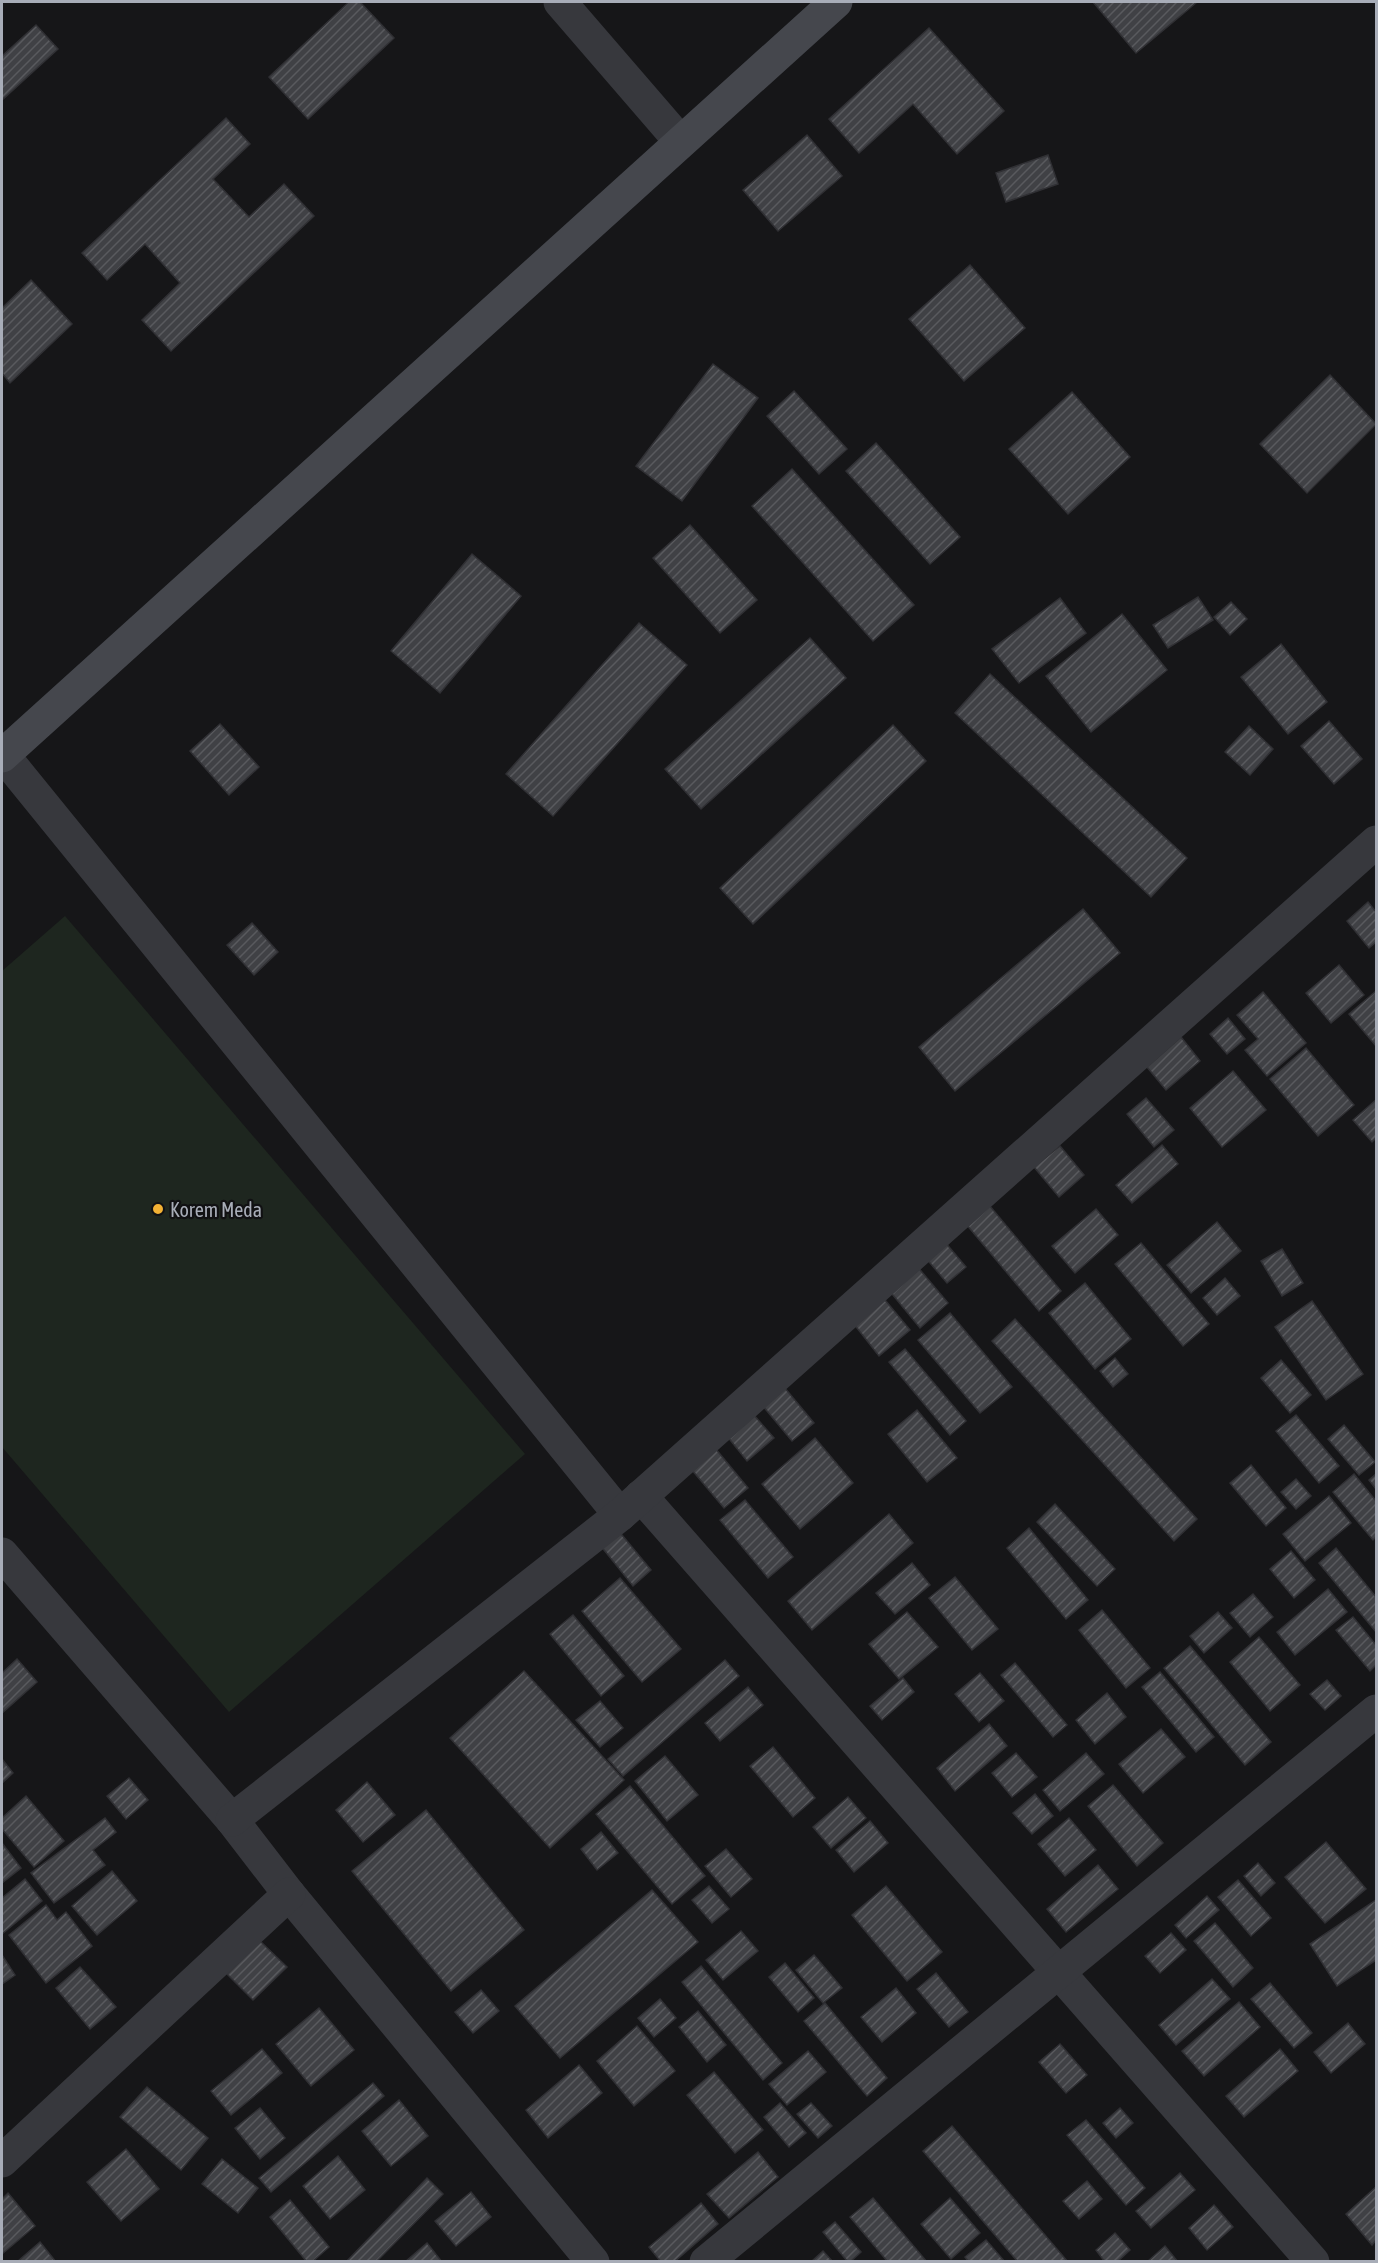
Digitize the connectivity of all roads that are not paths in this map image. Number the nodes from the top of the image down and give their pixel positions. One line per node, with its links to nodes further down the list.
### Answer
1 (560, 2): 3 (street)
2 (836, 2): 3 (street)
3 (680, 141): 4 (street)
4 (2, 755): 6 (street)
5 (1377, 842): 6 (street)
6 (630, 1506): 9 (street); 11 (street)
7 (2, 1554): 9 (street)
8 (1377, 1711): 11 (street)
9 (232, 1820): 10 (street)
10 (289, 1894): 12 (street); 13 (street)
11 (1059, 1973): 14 (street); 15 (street)
12 (2, 2161)
13 (589, 2260)
14 (706, 2262)
15 (1313, 2262)

